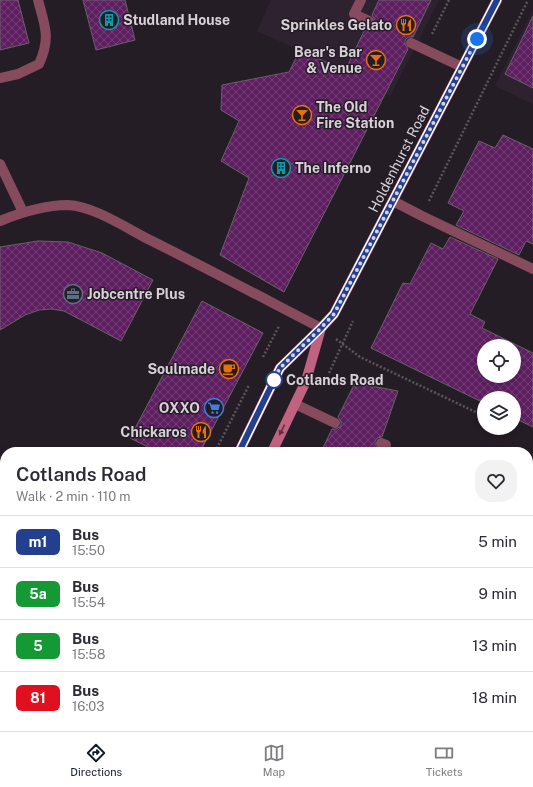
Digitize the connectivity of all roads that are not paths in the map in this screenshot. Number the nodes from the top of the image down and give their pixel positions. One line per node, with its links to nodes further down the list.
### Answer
1 (38, 0): 7 (street)
2 (361, 0): 4 (street)
3 (497, 0): 6 (main road, Holdenhurst Road)
4 (369, 21)
5 (410, 42): 6 (street)
6 (462, 67): 9 (main road, Holdenhurst Road)
7 (0, 78)
8 (0, 164): 10 (street)
9 (393, 201): 12 (street); 13 (main road, Holdenhurst Road)
10 (23, 212): 11 (street); 13 (street)
11 (0, 221)
12 (533, 269)
13 (321, 328): 14 (main road, Holdenhurst Road); 16 (main road, Holdenhurst Road)
14 (295, 404): 15 (street); 17 (main road, Holdenhurst Road, one-way to 17)
15 (335, 423)
16 (241, 447)
17 (274, 447)

